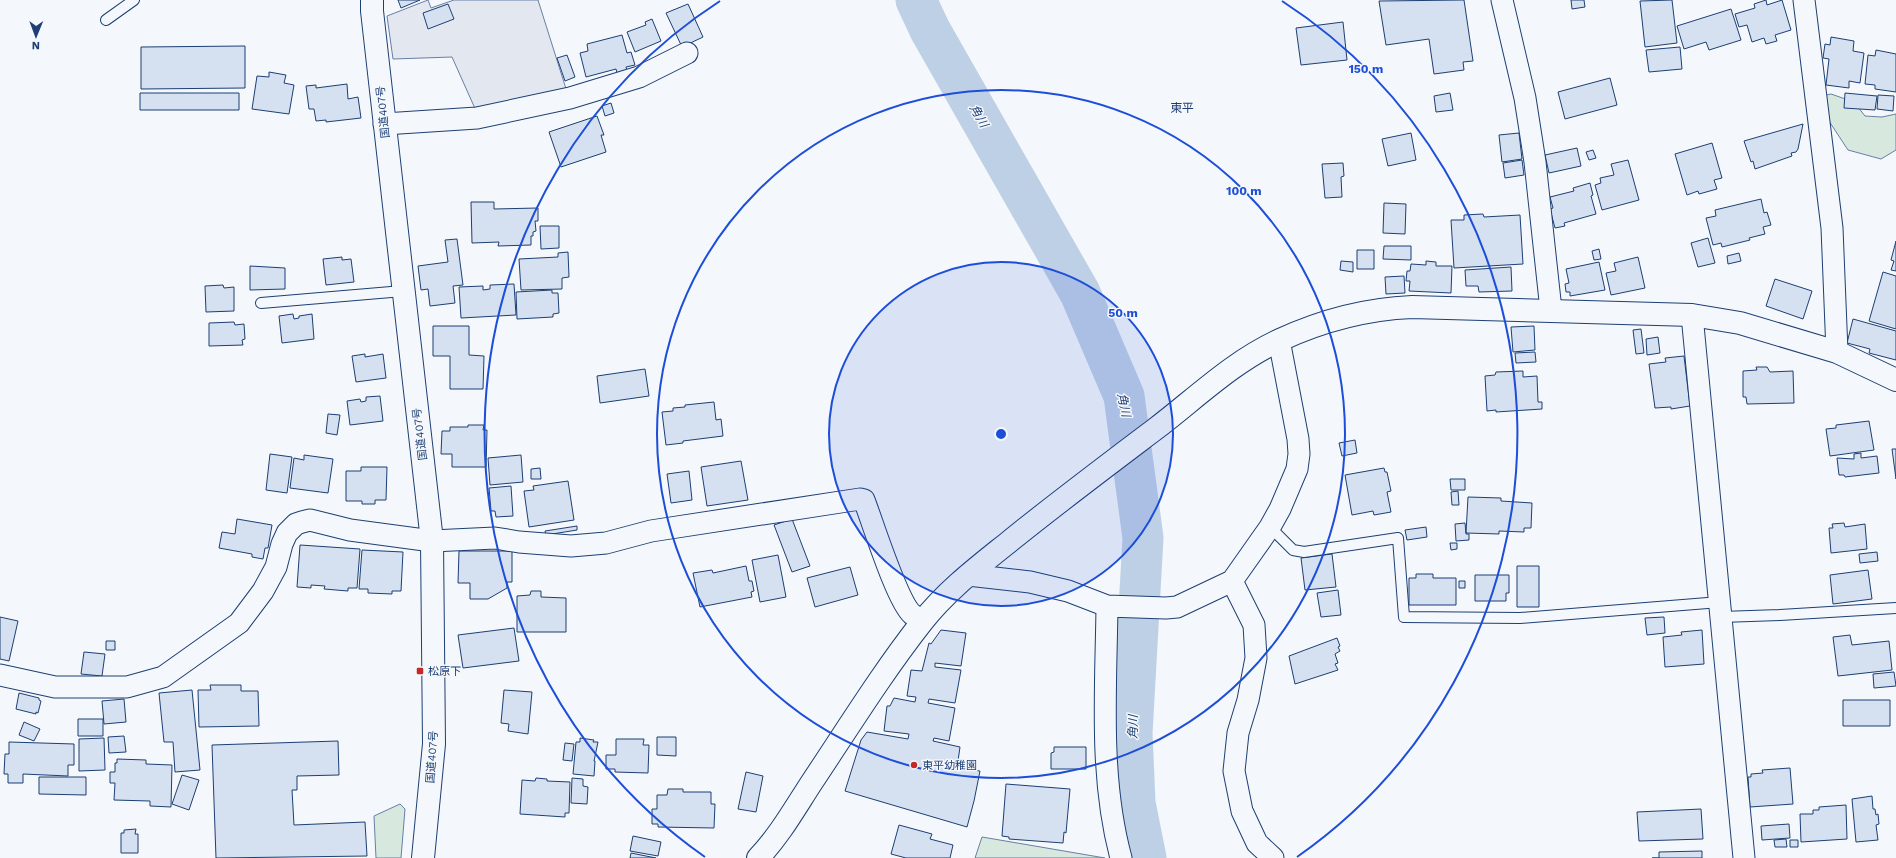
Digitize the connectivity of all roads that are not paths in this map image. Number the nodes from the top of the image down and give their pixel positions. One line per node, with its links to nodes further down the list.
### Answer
1 (134, 0): 5 (lane)
2 (1502, 0): 10 (street)
3 (1804, 0): 13 (street)
4 (371, 4): 7 (main road, 国道407号)
5 (106, 20)
6 (686, 53): 7 (street)
7 (384, 124): 8 (main road, 国道407号)
8 (403, 291): 9 (lane); 16 (main road, 国道407号)
9 (261, 303)
10 (1552, 310): 11 (main road); 12 (main road)
11 (1692, 315): 13 (main road); 21 (street)
12 (1279, 340): 15 (street); 17 (main road)
13 (1837, 352): 14 (main road)
14 (1896, 380)
15 (1270, 527): 18 (street); 21 (lane)
16 (432, 541): 22 (street); 23 (street); 24 (main road, 国道407号)
17 (968, 575): 19 (street); 22 (main road)
18 (1232, 581): 19 (street); 27 (street)
19 (1110, 606): 26 (street)
20 (1896, 608): 21 (lane)
21 (1720, 609): 28 (street)
22 (923, 620): 25 (main road)
23 (0, 675)
24 (423, 858)
25 (758, 858)
26 (1120, 858)
27 (1273, 858)
28 (1744, 858)

